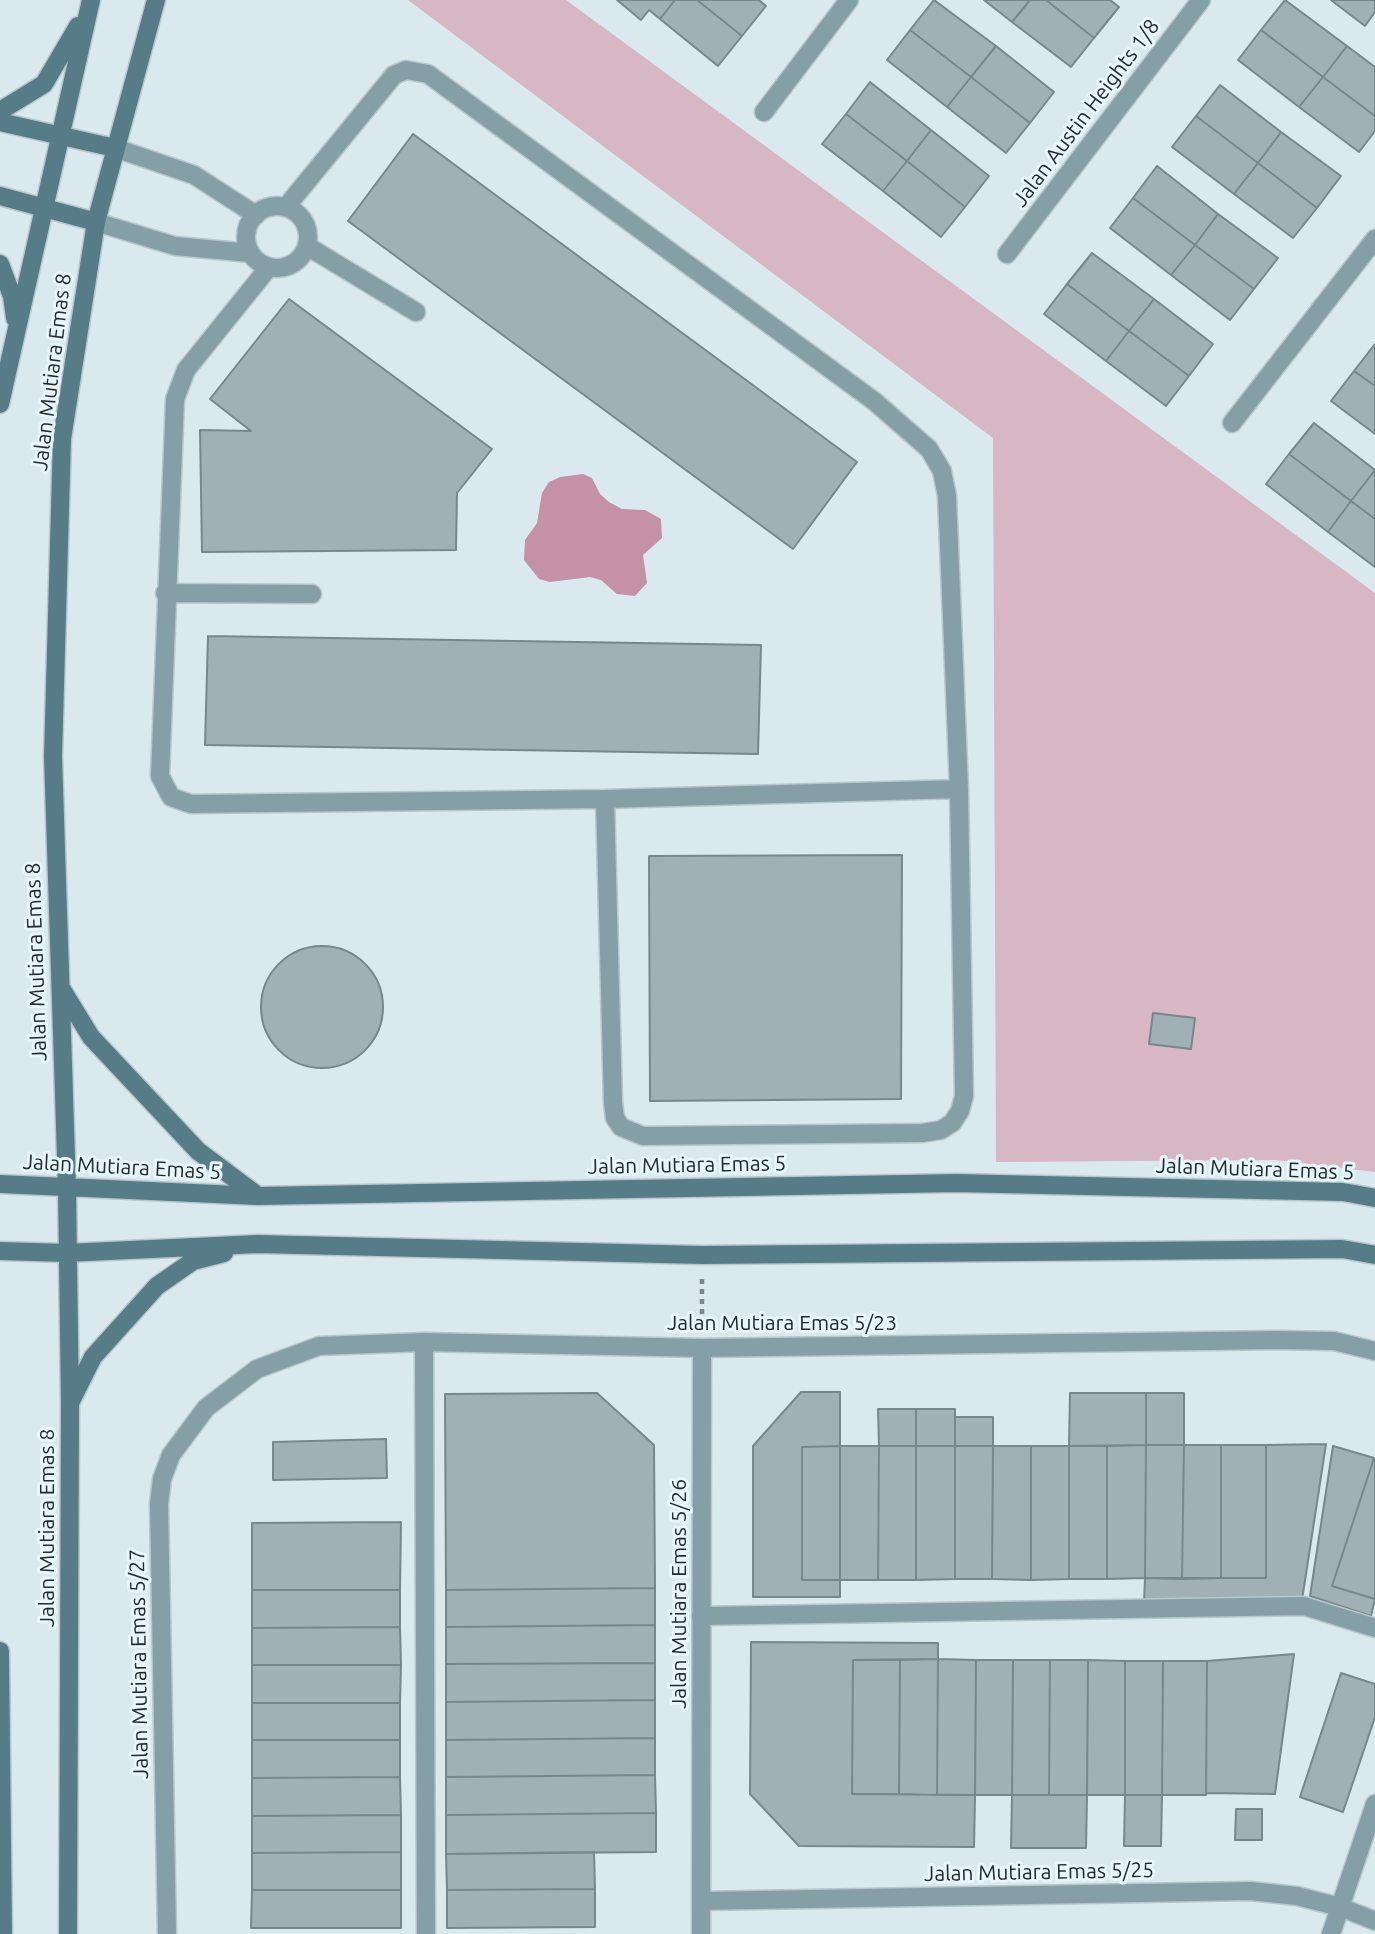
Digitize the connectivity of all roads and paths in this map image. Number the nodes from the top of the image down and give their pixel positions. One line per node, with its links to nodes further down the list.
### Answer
1 (156, 0): 9 (main road, Jalan Mutiara Emas 8)
2 (849, 0): 6 (street)
3 (1201, 0): 18 (street, Jalan Austin Heights 1/8)
4 (89, 4): 5 (main road); 8 (main road, Jalan Mutiara Emas 8)
5 (0, 111)
6 (764, 113)
7 (0, 122): 8 (main road)
8 (58, 134): 9 (main road); 12 (main road, Jalan Mutiara Emas 8)
9 (115, 149): 13 (street); 14 (main road, Jalan Mutiara Emas 8)
10 (0, 196): 12 (main road)
11 (286, 207): 13 (street); 16 (street); 27 (street)
12 (44, 208): 14 (main road); 22 (main road, Jalan Mutiara Emas 8)
13 (256, 215): 17 (street)
14 (96, 222): 17 (street); 29 (main road, Jalan Mutiara Emas 8)
15 (1375, 239): 24 (street)
16 (307, 246): 20 (street); 21 (street)
17 (250, 253): 20 (street)
18 (1007, 254)
19 (0, 264): 22 (main road)
20 (268, 267): 25 (street)
21 (416, 312)
22 (17, 329): 23 (main road, Jalan Mutiara Emas 8)
23 (0, 404)
24 (1232, 423)
25 (165, 593): 26 (street); 28 (street)
26 (312, 594)
27 (959, 789): 28 (street); 28 (street)
28 (605, 799)
29 (59, 985): 31 (main road, Jalan Mutiara Emas 8); 32 (main road)
30 (0, 1184): 31 (main road, Jalan Mutiara Emas 5)
31 (67, 1187): 32 (main road, Jalan Mutiara Emas 5); 36 (main road, Jalan Mutiara Emas 8)
32 (258, 1196): 33 (main road, Jalan Mutiara Emas 5)
33 (1375, 1198)
34 (258, 1244): 36 (main road); 37 (main road); 42 (main road)
35 (0, 1251): 36 (main road)
36 (66, 1253): 42 (main road, Jalan Mutiara Emas 8)
37 (702, 1255): 38 (main road); 40 (path)
38 (1375, 1255)
39 (424, 1342): 40 (street, Jalan Mutiara Emas 5/23); 43 (street, Jalan Mutiara Emas 5/23); 54 (street)
40 (702, 1348): 41 (street, Jalan Mutiara Emas 5/23); 44 (street, Jalan Mutiara Emas 5/26)
41 (1375, 1351)
42 (70, 1404): 52 (main road, Jalan Mutiara Emas 8)
43 (206, 1408): 53 (street, Jalan Mutiara Emas 5/27)
44 (701, 1616): 45 (street); 48 (street, Jalan Mutiara Emas 5/26)
45 (1375, 1628)
46 (0, 1651): 51 (main road)
47 (1375, 1804): 49 (street)
48 (701, 1901): 49 (street, Jalan Mutiara Emas 5/25); 55 (street, Jalan Mutiara Emas 5/26)
49 (1340, 1907): 50 (street, Jalan Mutiara Emas 5/25); 56 (street)
50 (1375, 1921)
51 (3, 1934)
52 (68, 1934)
53 (167, 1934)
54 (426, 1934)
55 (701, 1934)
56 (1331, 1934)

